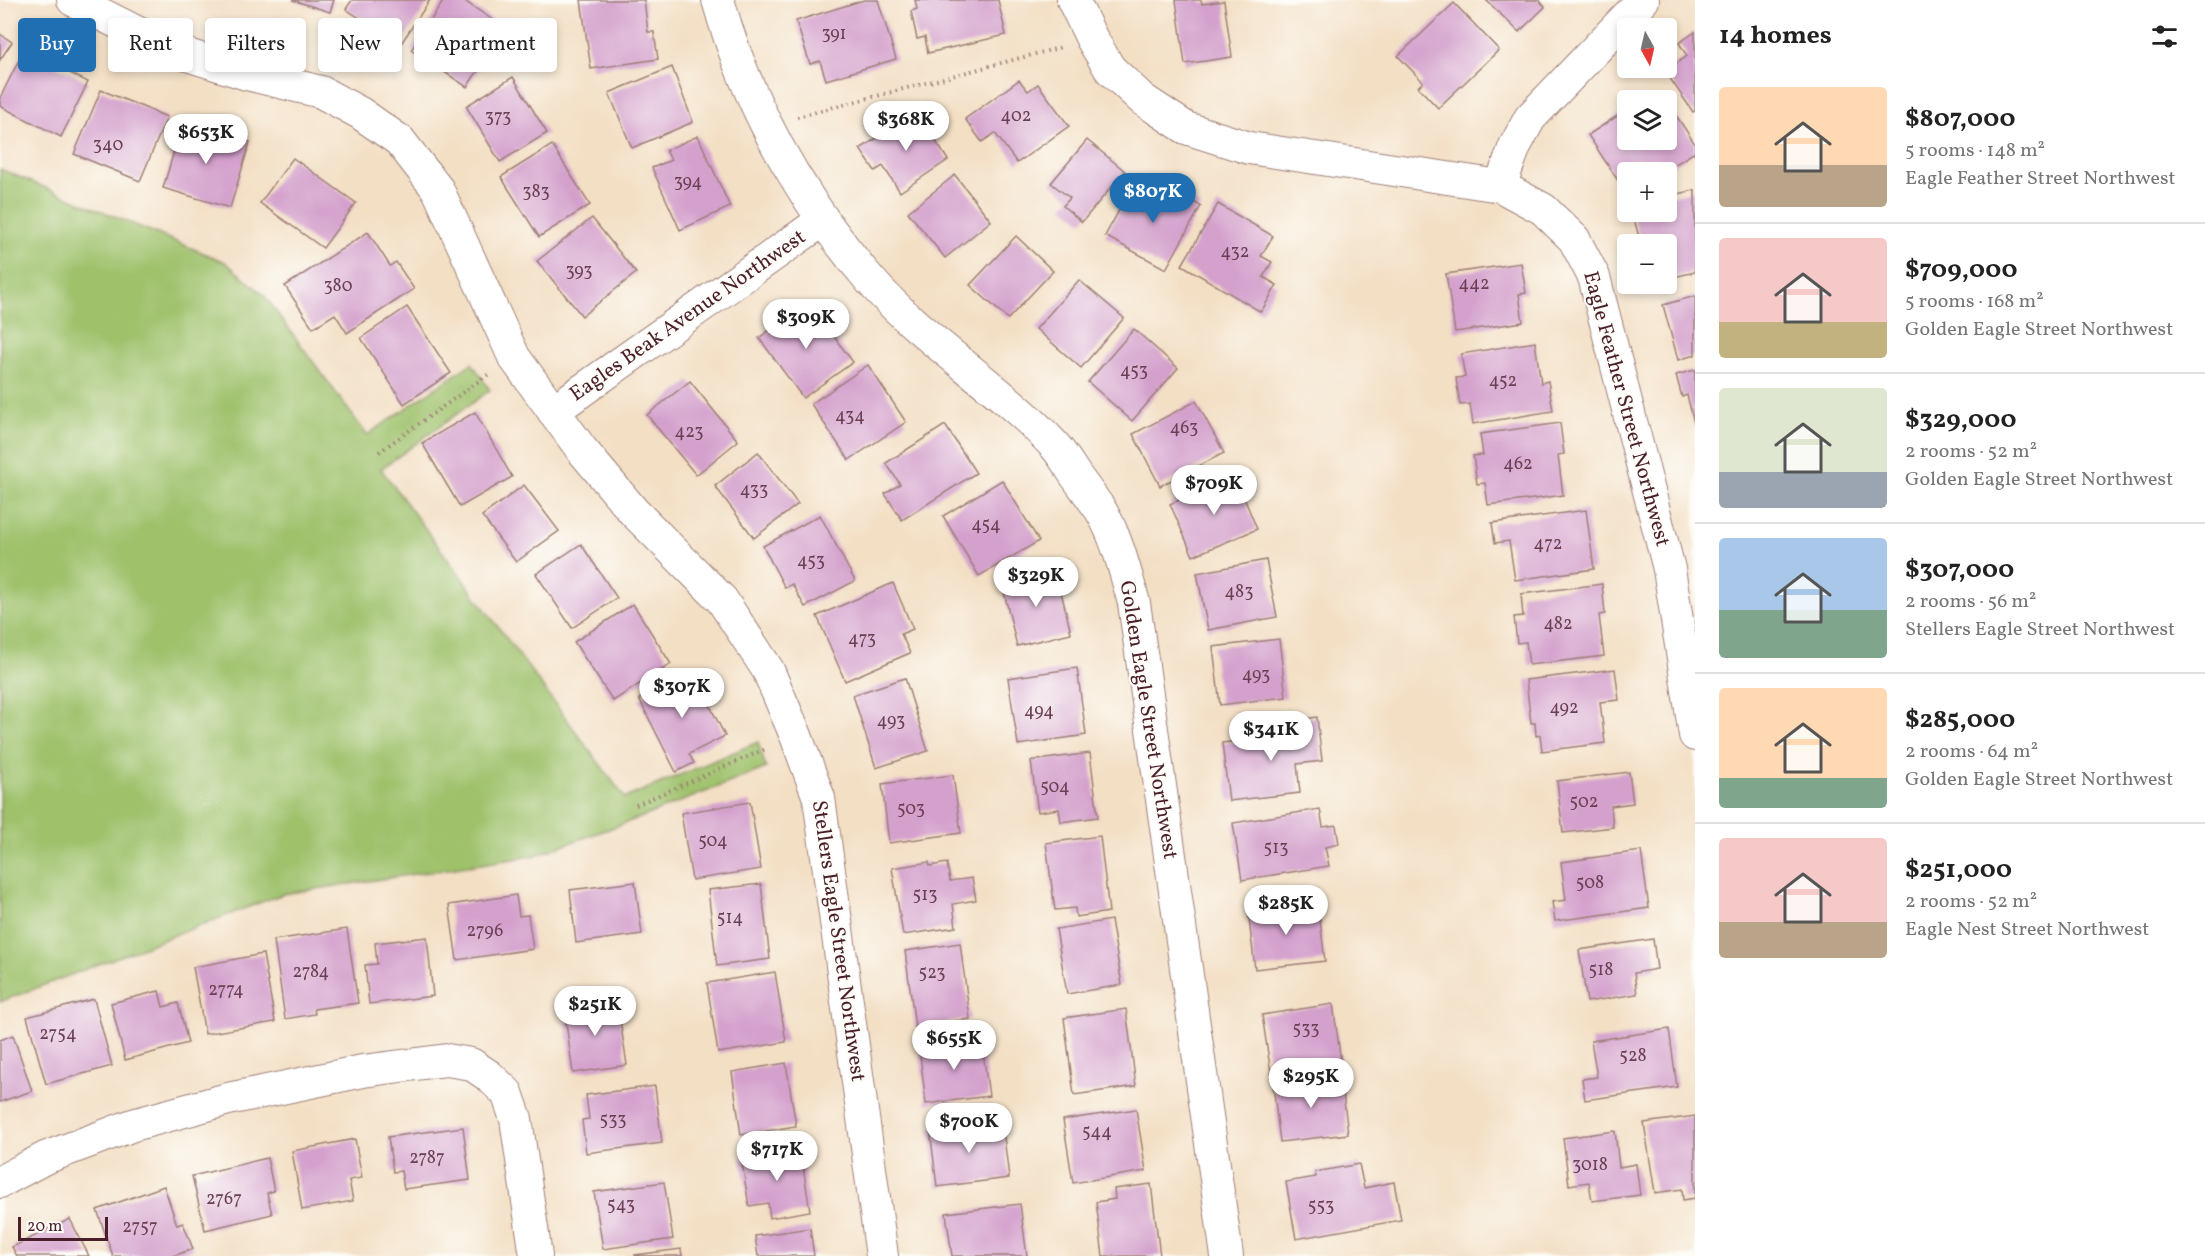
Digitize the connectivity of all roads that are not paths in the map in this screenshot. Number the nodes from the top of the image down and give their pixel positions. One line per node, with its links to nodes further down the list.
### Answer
1 (73, 0): 7 (street, Stellers Eagle Street Northwest)
2 (718, 0): 6 (street, Golden Eagle Street Northwest)
3 (1073, 0): 5 (street, Eagle Feather Street Northwest)
4 (1643, 0): 5 (street)
5 (1500, 186): 8 (street, Eagle Feather Street Northwest)
6 (823, 220): 7 (street, Eagles Beak Avenue Northwest); 12 (street, Golden Eagle Street Northwest)
7 (554, 411): 11 (street, Stellers Eagle Street Northwest)
8 (1695, 735)
9 (0, 1182): 10 (street)
10 (536, 1256)
11 (882, 1256)
12 (1227, 1256)

